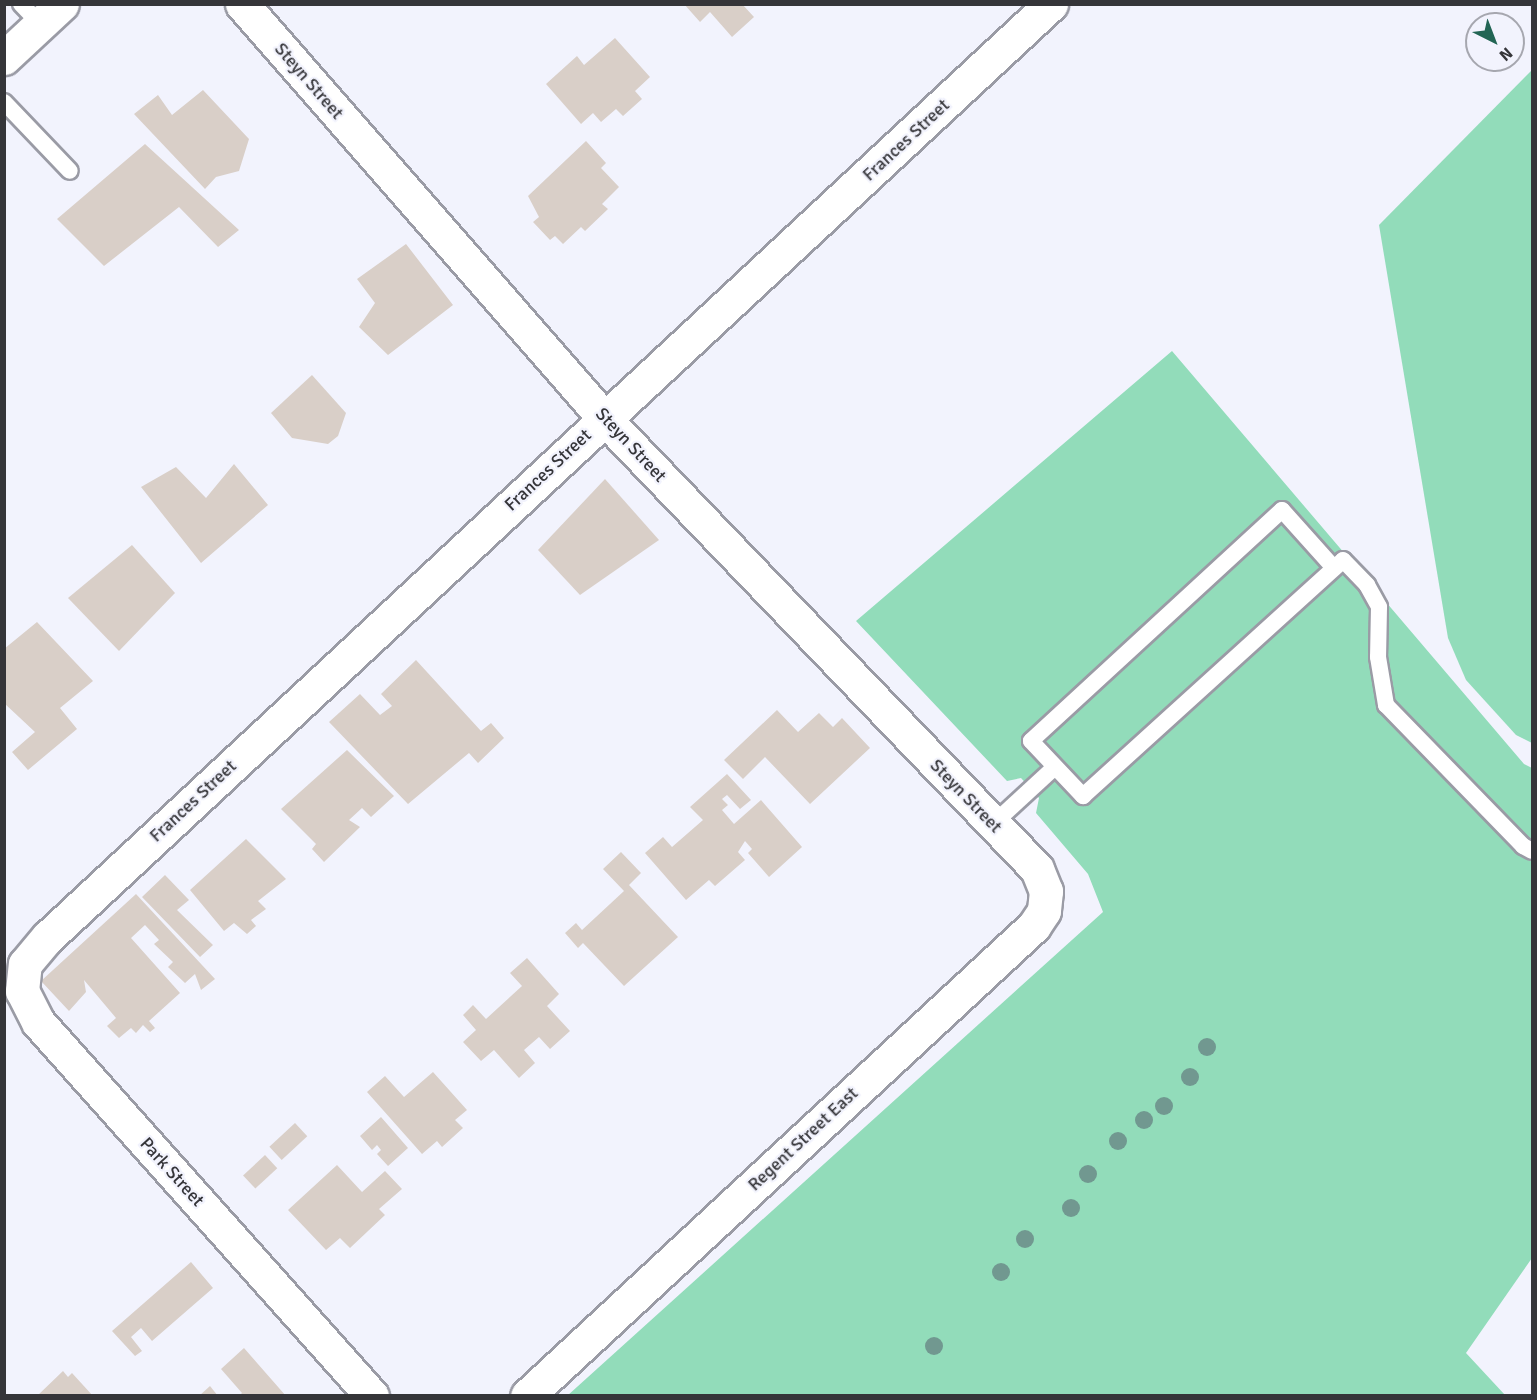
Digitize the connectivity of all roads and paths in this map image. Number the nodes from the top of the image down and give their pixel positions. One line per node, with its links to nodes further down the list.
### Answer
1 (242, 4): 7 (street, Steyn Street)
2 (1051, 4): 7 (street, Frances Street)
3 (41, 11): 4 (street)
4 (4, 58)
5 (4, 102): 6 (lane)
6 (70, 171)
7 (604, 418): 10 (street, Steyn Street); 13 (street, Frances Street)
8 (1334, 568): 9 (lane); 9 (lane); 11 (lane)
9 (1055, 767): 10 (lane)
10 (993, 824): 12 (street, Steyn Street)
11 (1533, 851)
12 (1037, 869): 15 (street, Regent Street East)
13 (48, 937): 14 (street, Park Street)
14 (372, 1395)
15 (527, 1395)

